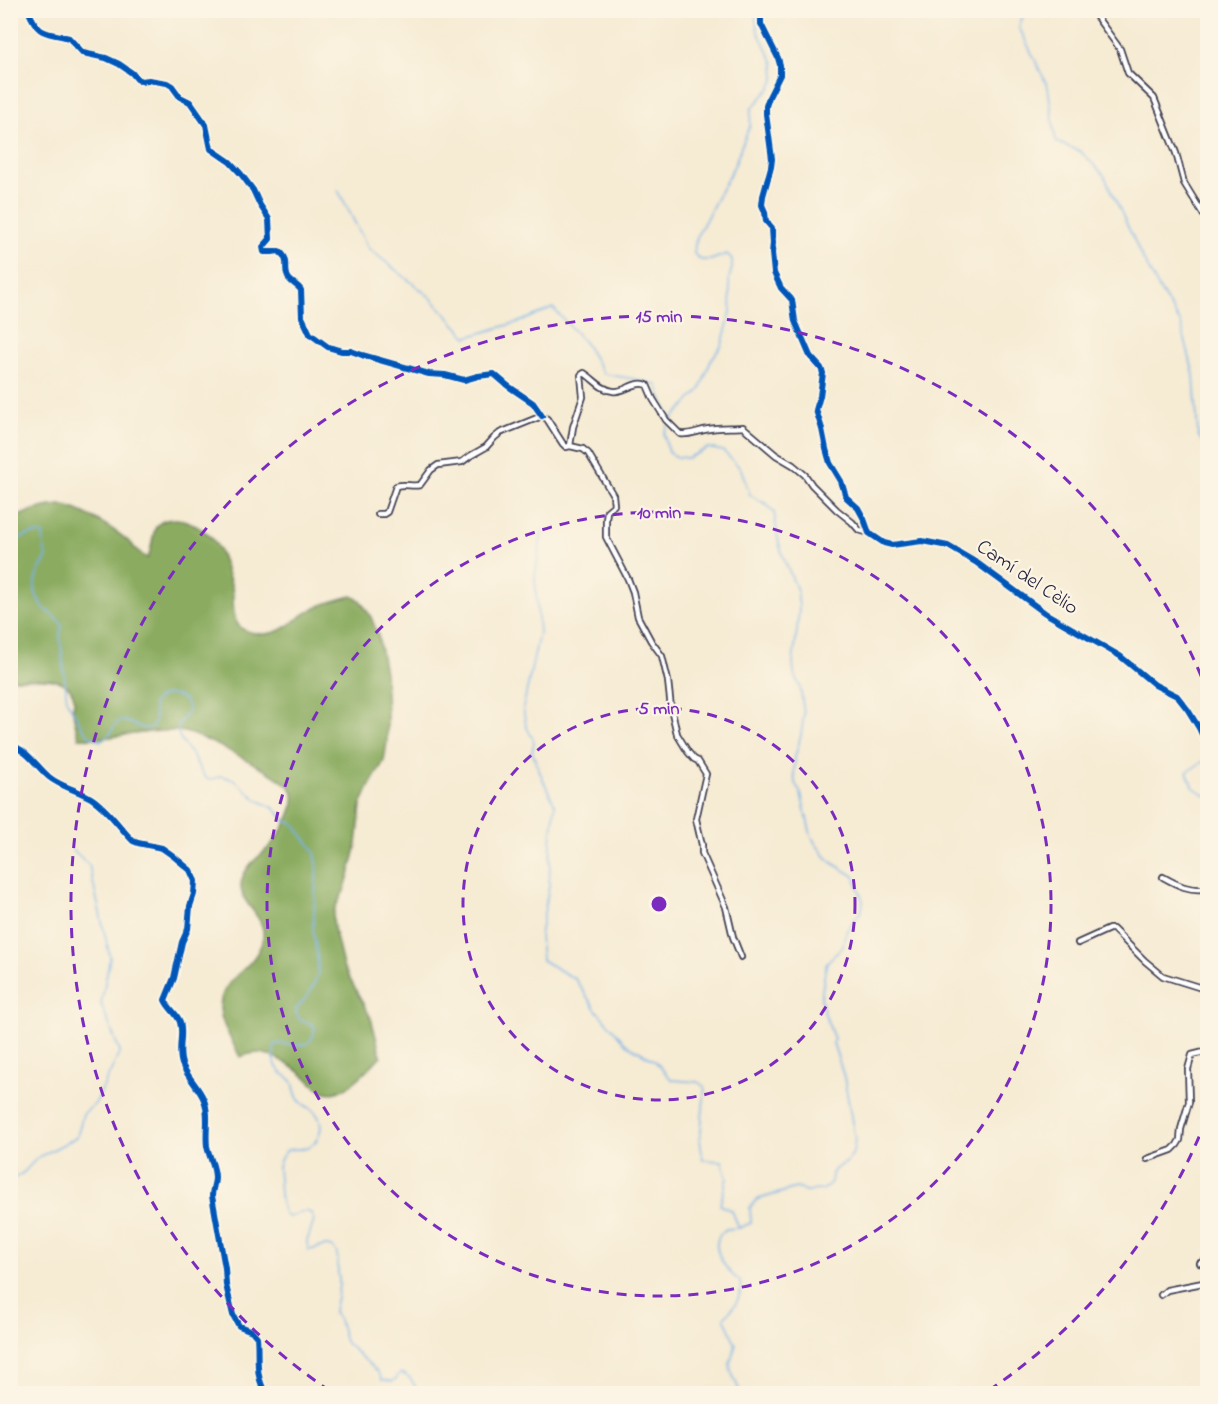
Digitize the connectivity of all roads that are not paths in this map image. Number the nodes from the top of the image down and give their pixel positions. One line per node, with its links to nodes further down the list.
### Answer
1 (28, 10): 5 (street)
2 (761, 10): 8 (street)
3 (1096, 10): 4 (street)
4 (1208, 222)
5 (542, 416): 6 (street); 7 (street)
6 (570, 446): 8 (street, Camí del Cèlio); 14 (street)
7 (378, 514)
8 (868, 533): 10 (street, Camí del Cèlio)
9 (10, 745): 24 (street)
10 (1208, 747)
11 (1163, 877): 12 (street)
12 (1208, 888)
13 (1078, 943): 15 (street)
14 (741, 957)
15 (1208, 990)
16 (1208, 1051): 19 (street)
17 (1208, 1094): 18 (street)
18 (1208, 1128)
19 (1147, 1159)
20 (1208, 1260): 21 (street)
21 (1200, 1263)
22 (1208, 1282): 23 (street)
23 (1161, 1295)
24 (267, 1394)

